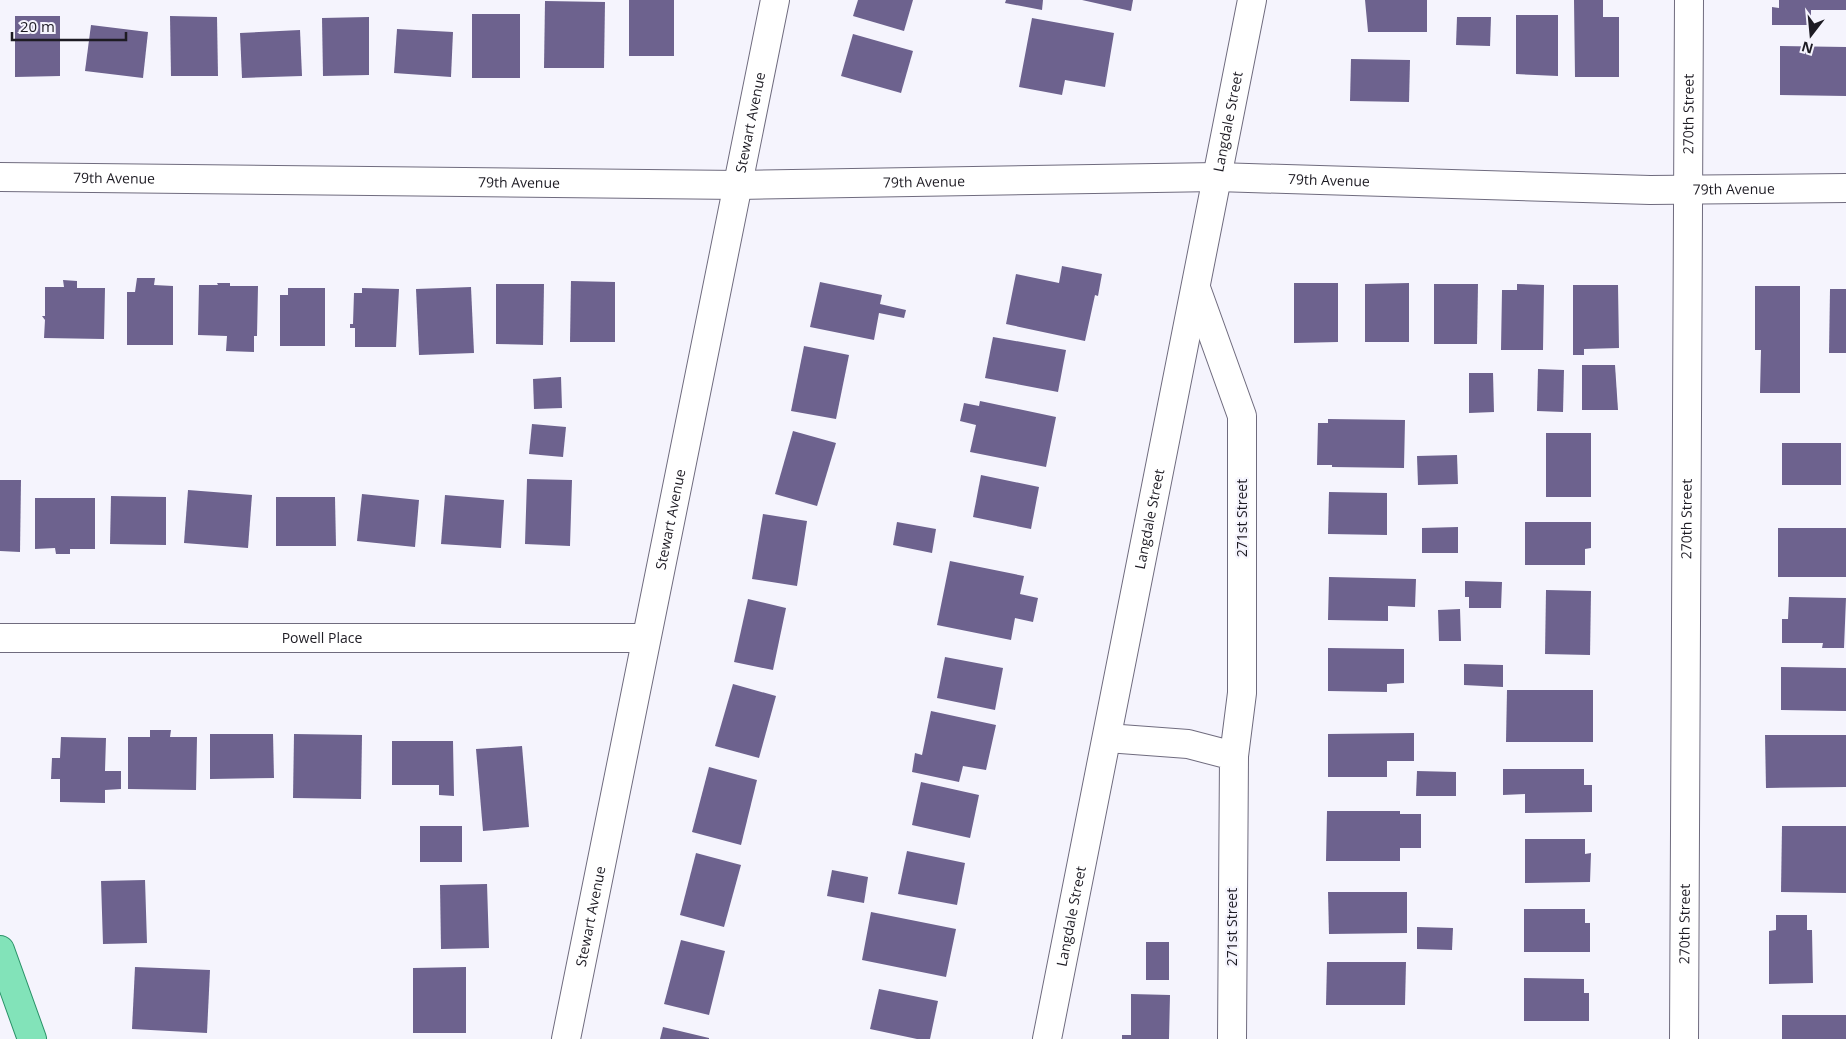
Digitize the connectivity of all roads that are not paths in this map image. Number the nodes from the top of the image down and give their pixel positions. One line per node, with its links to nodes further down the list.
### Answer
1 (775, 0): 6 (street, Stewart Avenue)
2 (1252, 0): 5 (street, Langdale Street)
3 (1690, 0): 8 (street, 270th Street)
4 (0, 177): 6 (street, 79th Avenue)
5 (1217, 177): 6 (street, 79th Avenue); 8 (street, 79th Avenue); 9 (street, Langdale Street)
6 (739, 185): 11 (street, Stewart Avenue)
7 (1846, 188): 8 (street, 79th Avenue)
8 (1689, 190): 19 (street, 270th Street)
9 (1196, 287): 12 (street, Langdale Street); 13 (street, 271st Street)
10 (0, 638): 11 (street, Powell Place)
11 (645, 638): 16 (street, Stewart Avenue)
12 (1106, 738): 13 (street); 17 (street, Langdale Street)
13 (1234, 756): 18 (street, 271st Street)
14 (0, 950): 15 (main road)
15 (32, 1039)
16 (566, 1039)
17 (1047, 1039)
18 (1232, 1039)
19 (1684, 1039)

